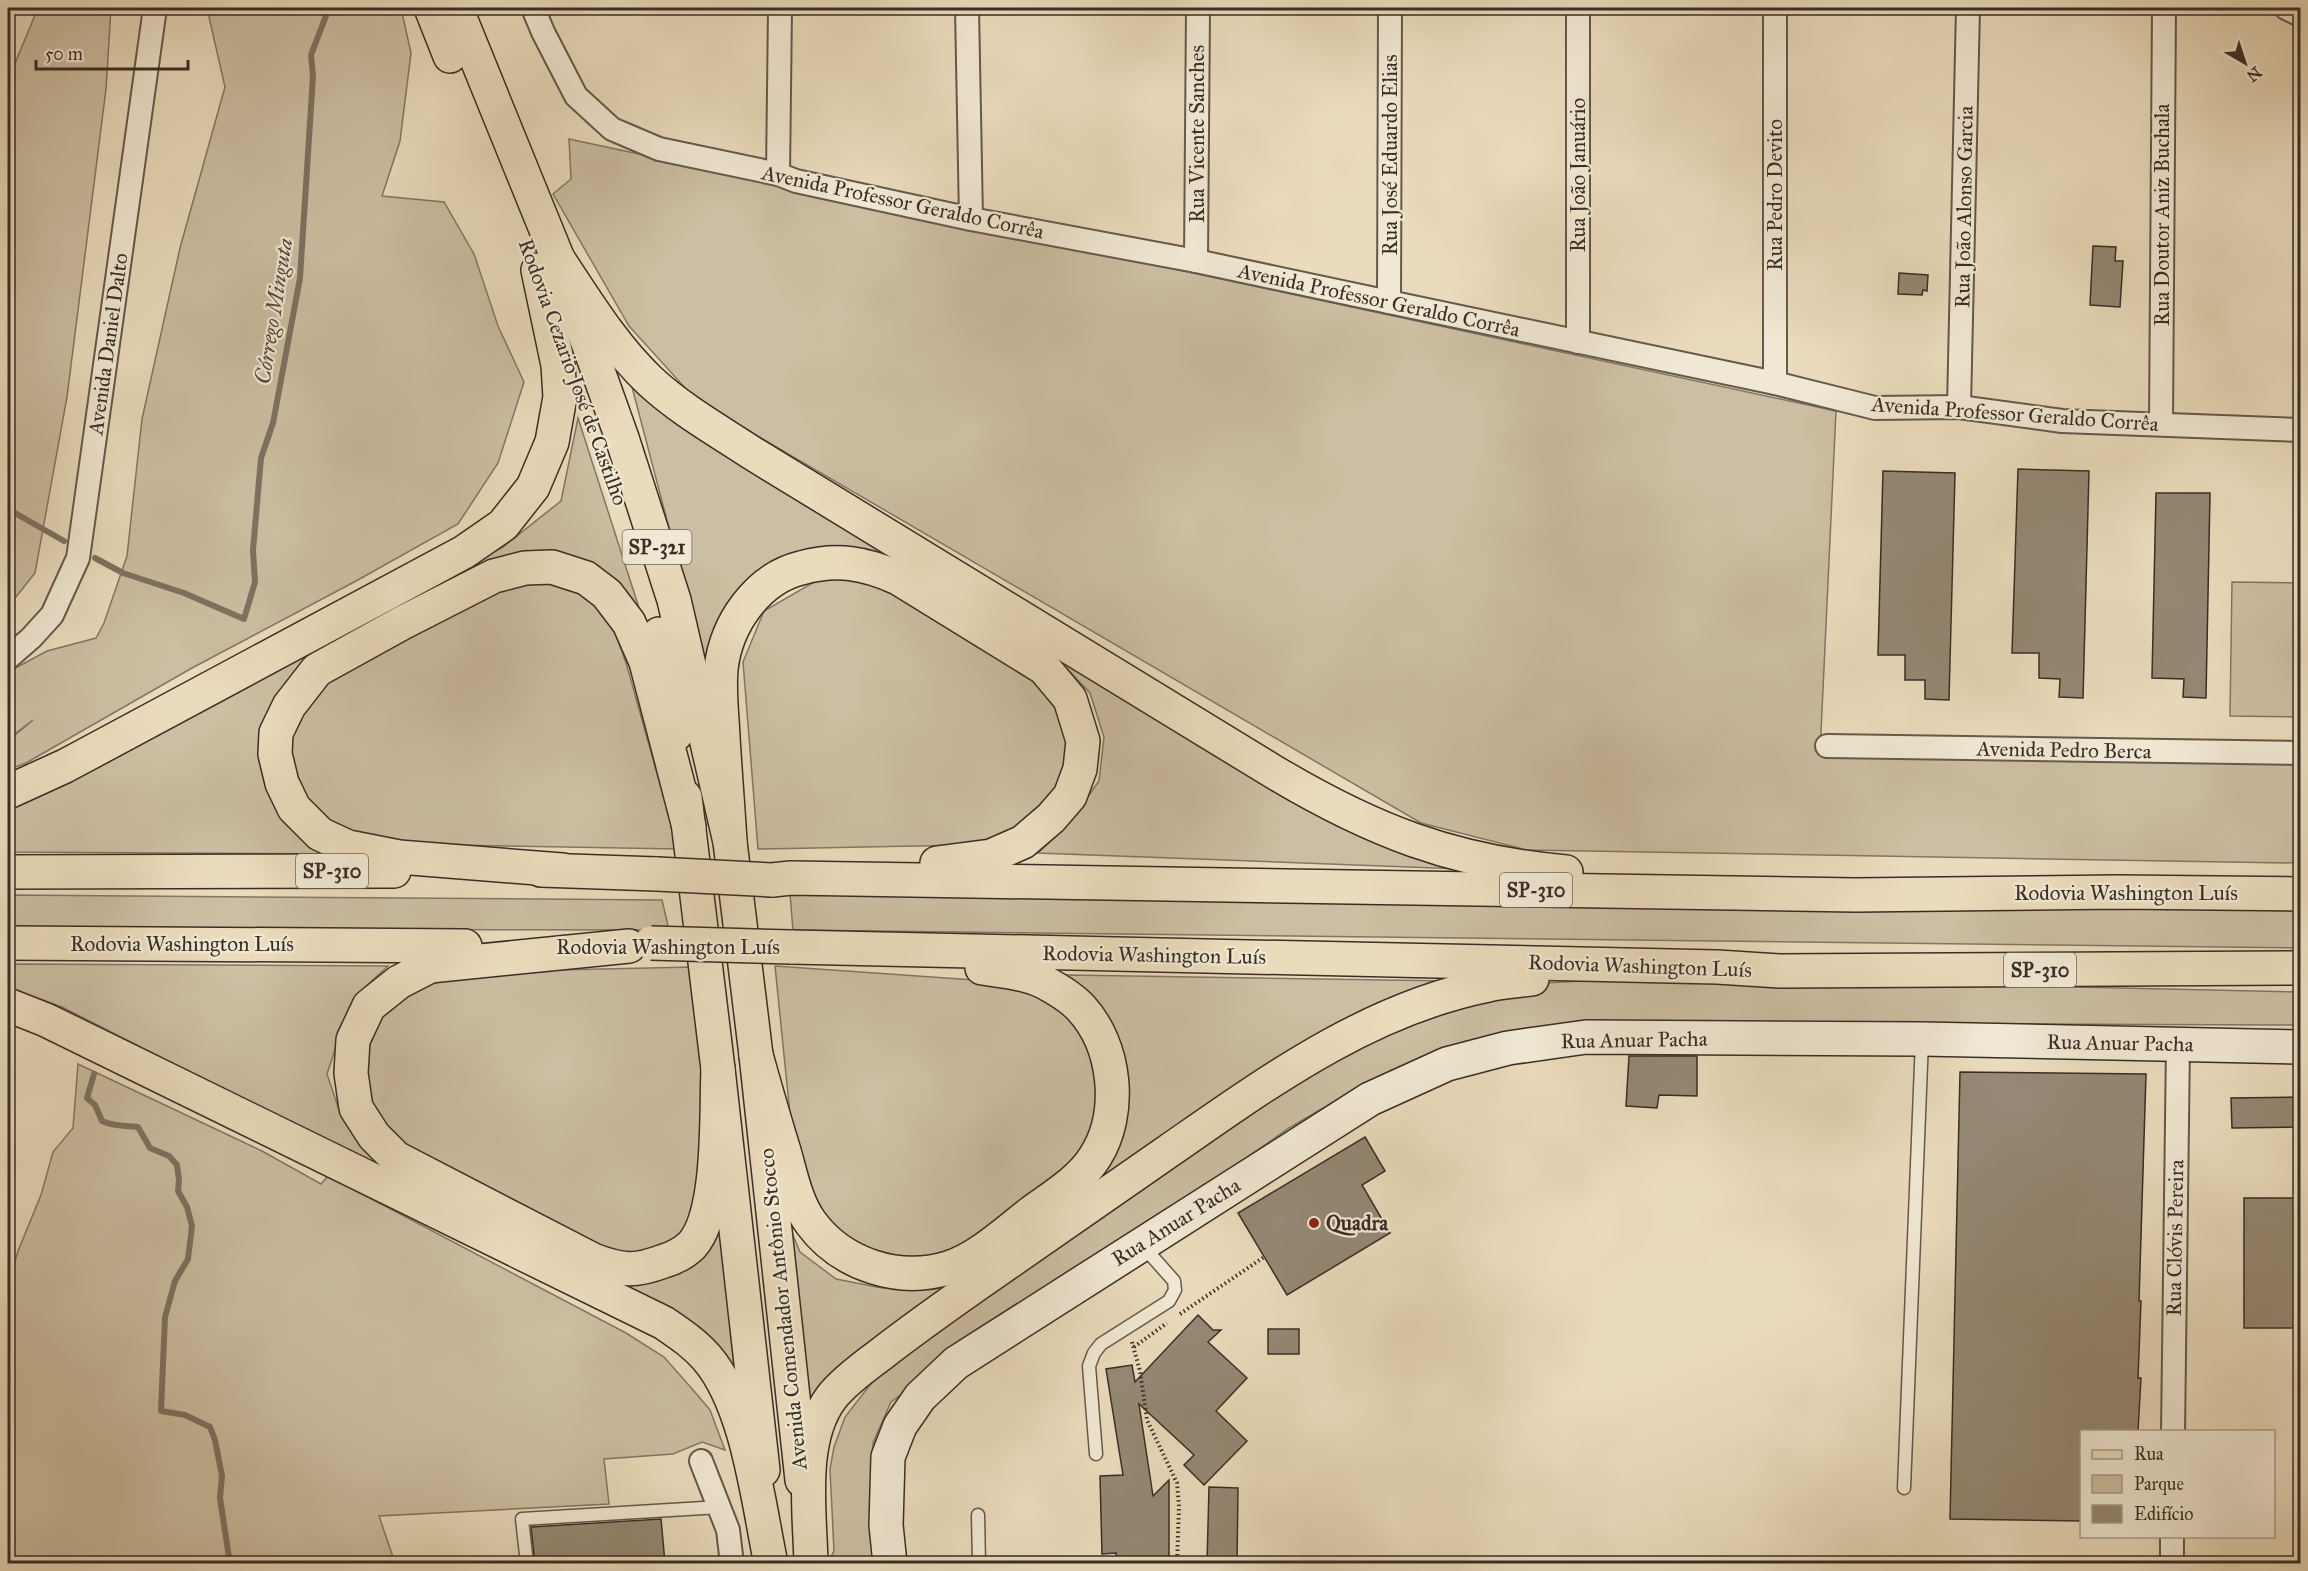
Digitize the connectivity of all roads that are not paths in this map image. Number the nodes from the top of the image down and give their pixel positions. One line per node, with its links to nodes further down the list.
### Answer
1 (155, 8): 25 (street, Avenida Daniel Dalto)
2 (431, 8): 18 (main road, Rodovia Cezario José de Castilho / SP-321)
3 (456, 8): 18 (main road, Rodovia Cezario José de Castilho / SP-321)
4 (533, 8): 15 (street, Avenida Professor Geraldo Corrêa)
5 (780, 8): 15 (street)
6 (967, 8): 16 (street)
7 (1198, 8): 17 (street, Rua Vicente Sanches)
8 (1390, 8): 19 (street, Rua José Eduardo Elias)
9 (1578, 8): 20 (street, Rua João Januário)
10 (1775, 8): 21 (street, Rua Pedro Devito)
11 (1968, 8): 22 (street, Rua João Alonso Garcia)
12 (2164, 8): 23 (street, Rua Doutor Aniz Buchala)
13 (2286, 8): 14 (street)
14 (2301, 15)
15 (778, 174): 16 (street, Avenida Professor Geraldo Corrêa)
16 (972, 219): 17 (street, Avenida Professor Geraldo Corrêa)
17 (1196, 261): 19 (street, Avenida Professor Geraldo Corrêa)
18 (548, 265): 28 (main road); 29 (main road, Rodovia Cezario José de Castilho / SP-321); 30 (main road, Rodovia Cezario José de Castilho / SP-321); 37 (main road)
19 (1389, 302): 20 (street, Avenida Professor Geraldo Corrêa)
20 (1578, 342): 21 (street, Avenida Professor Geraldo Corrêa)
21 (1775, 383): 22 (street, Avenida Professor Geraldo Corrêa)
22 (1959, 407): 23 (street, Avenida Professor Geraldo Corrêa)
23 (2161, 423): 24 (street, Avenida Professor Geraldo Corrêa)
24 (2301, 430)
25 (8, 658)
26 (1827, 746): 27 (street, Avenida Pedro Berca)
27 (2301, 753)
28 (8, 792)
29 (689, 827): 31 (main road); 50 (main road, Rodovia Cezario José de Castilho / SP-321)
30 (730, 842): 34 (main road); 49 (main road, Rodovia Cezario José de Castilho / SP-321)
31 (562, 870): 32 (main road, Rodovia Washington Luís / SP-310); 34 (main road, Rodovia Washington Luís / SP-310, bridge)
32 (8, 872)
33 (2301, 875): 35 (main road)
34 (782, 879): 37 (main road, Rodovia Washington Luís / SP-310)
35 (2118, 892): 36 (main road, Rodovia Washington Luís / SP-310); 37 (main road, Rodovia Washington Luís / SP-310)
36 (2301, 894)
37 (1855, 895)
38 (8, 943): 39 (main road, Rodovia Washington Luís / SP-310)
39 (640, 945): 40 (main road, Rodovia Washington Luís / SP-310, bridge); 50 (main road)
40 (853, 949): 43 (main road, Rodovia Washington Luís / SP-310); 49 (main road)
41 (2301, 968): 42 (main road, Rodovia Washington Luís / SP-310)
42 (2115, 969): 43 (main road, Rodovia Washington Luís / SP-310); 44 (main road)
43 (1780, 971): 62 (main road)
44 (2301, 985)
45 (8, 1005): 61 (main road)
46 (1922, 1039): 47 (street, Rua Anuar Pacha); 51 (street, Rua Anuar Pacha); 55 (lane)
47 (2178, 1044): 48 (street, Rua Anuar Pacha); 52 (street, Rua Clóvis Pereira)
48 (2301, 1047)
49 (756, 1055): 62 (main road, Avenida Comendador Antônio Stocco)
50 (718, 1069): 61 (main road, Avenida Comendador Antônio Stocco)
51 (1141, 1244): 53 (lane); 63 (street, Rua Anuar Pacha)
52 (2173, 1430)
53 (1096, 1454)
54 (701, 1461): 56 (street)
55 (1904, 1488)
56 (720, 1507): 59 (lane); 60 (street)
57 (978, 1515): 64 (lane)
58 (2172, 1538): 65 (street)
59 (527, 1563)
60 (732, 1563)
61 (772, 1563)
62 (811, 1563)
63 (890, 1563)
64 (979, 1563)
65 (2172, 1563)

